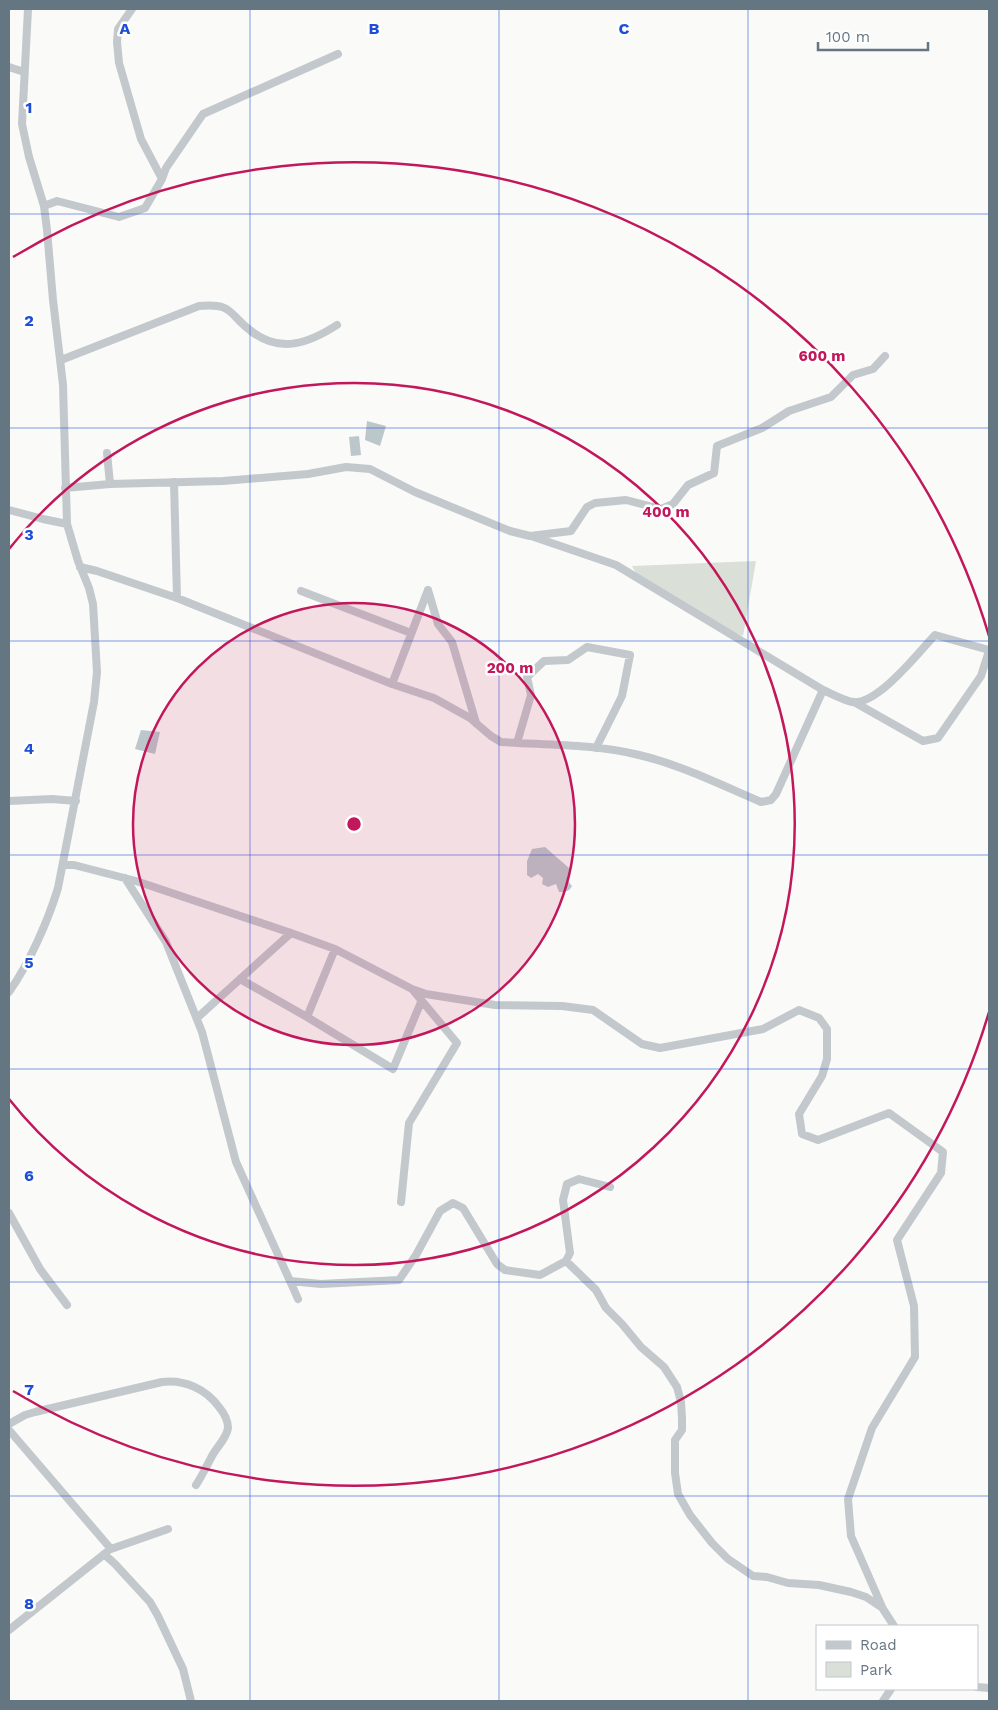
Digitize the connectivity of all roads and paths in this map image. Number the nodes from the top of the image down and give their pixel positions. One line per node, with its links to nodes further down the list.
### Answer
1 (28, 9): 5 (street)
2 (132, 9): 6 (street)
3 (338, 54): 6 (street)
4 (9, 68): 5 (street)
5 (24, 72): 7 (street)
6 (162, 179): 7 (street)
7 (44, 206): 10 (street)
8 (337, 325): 10 (street)
9 (885, 356): 17 (street)
10 (61, 360): 14 (street)
11 (107, 453): 13 (street)
12 (174, 482): 13 (street); 17 (street); 20 (street)
13 (110, 484): 14 (street)
14 (65, 488): 16 (street)
15 (9, 510): 16 (street)
16 (66, 524): 18 (street)
17 (530, 536): 24 (street)
18 (80, 567): 20 (street); 29 (street)
19 (301, 591): 21 (street)
20 (177, 598): 23 (street)
21 (412, 633): 23 (street); 26 (street)
22 (989, 651): 25 (street); 25 (street)
23 (392, 684): 26 (street)
24 (823, 690): 25 (street); 28 (street)
25 (854, 702)
26 (477, 724): 27 (street)
27 (517, 743): 28 (street); 28 (street)
28 (596, 748)
29 (76, 801): 30 (street); 31 (street)
30 (9, 802)
31 (64, 865): 32 (street); 37 (street)
32 (125, 878): 33 (street); 40 (street)
33 (291, 933): 34 (street); 35 (street)
34 (335, 949): 36 (street); 39 (street)
35 (240, 979): 39 (street); 40 (street)
36 (412, 989): 38 (street); 53 (street)
37 (9, 992)
38 (421, 1002): 39 (street); 42 (street)
39 (307, 1017)
40 (197, 1018): 45 (street)
41 (610, 1187): 44 (street)
42 (401, 1202)
43 (9, 1213): 47 (street)
44 (566, 1261): 45 (street); 53 (street)
45 (290, 1281): 46 (street)
46 (298, 1298)
47 (66, 1305)
48 (9, 1424): 50 (street)
49 (9, 1430): 52 (street)
50 (196, 1485)
51 (168, 1529): 52 (street)
52 (108, 1552): 55 (street); 57 (street)
53 (883, 1609): 54 (street)
54 (893, 1625)
55 (9, 1630)
56 (891, 1690): 58 (street)
57 (191, 1701)
58 (883, 1701)

